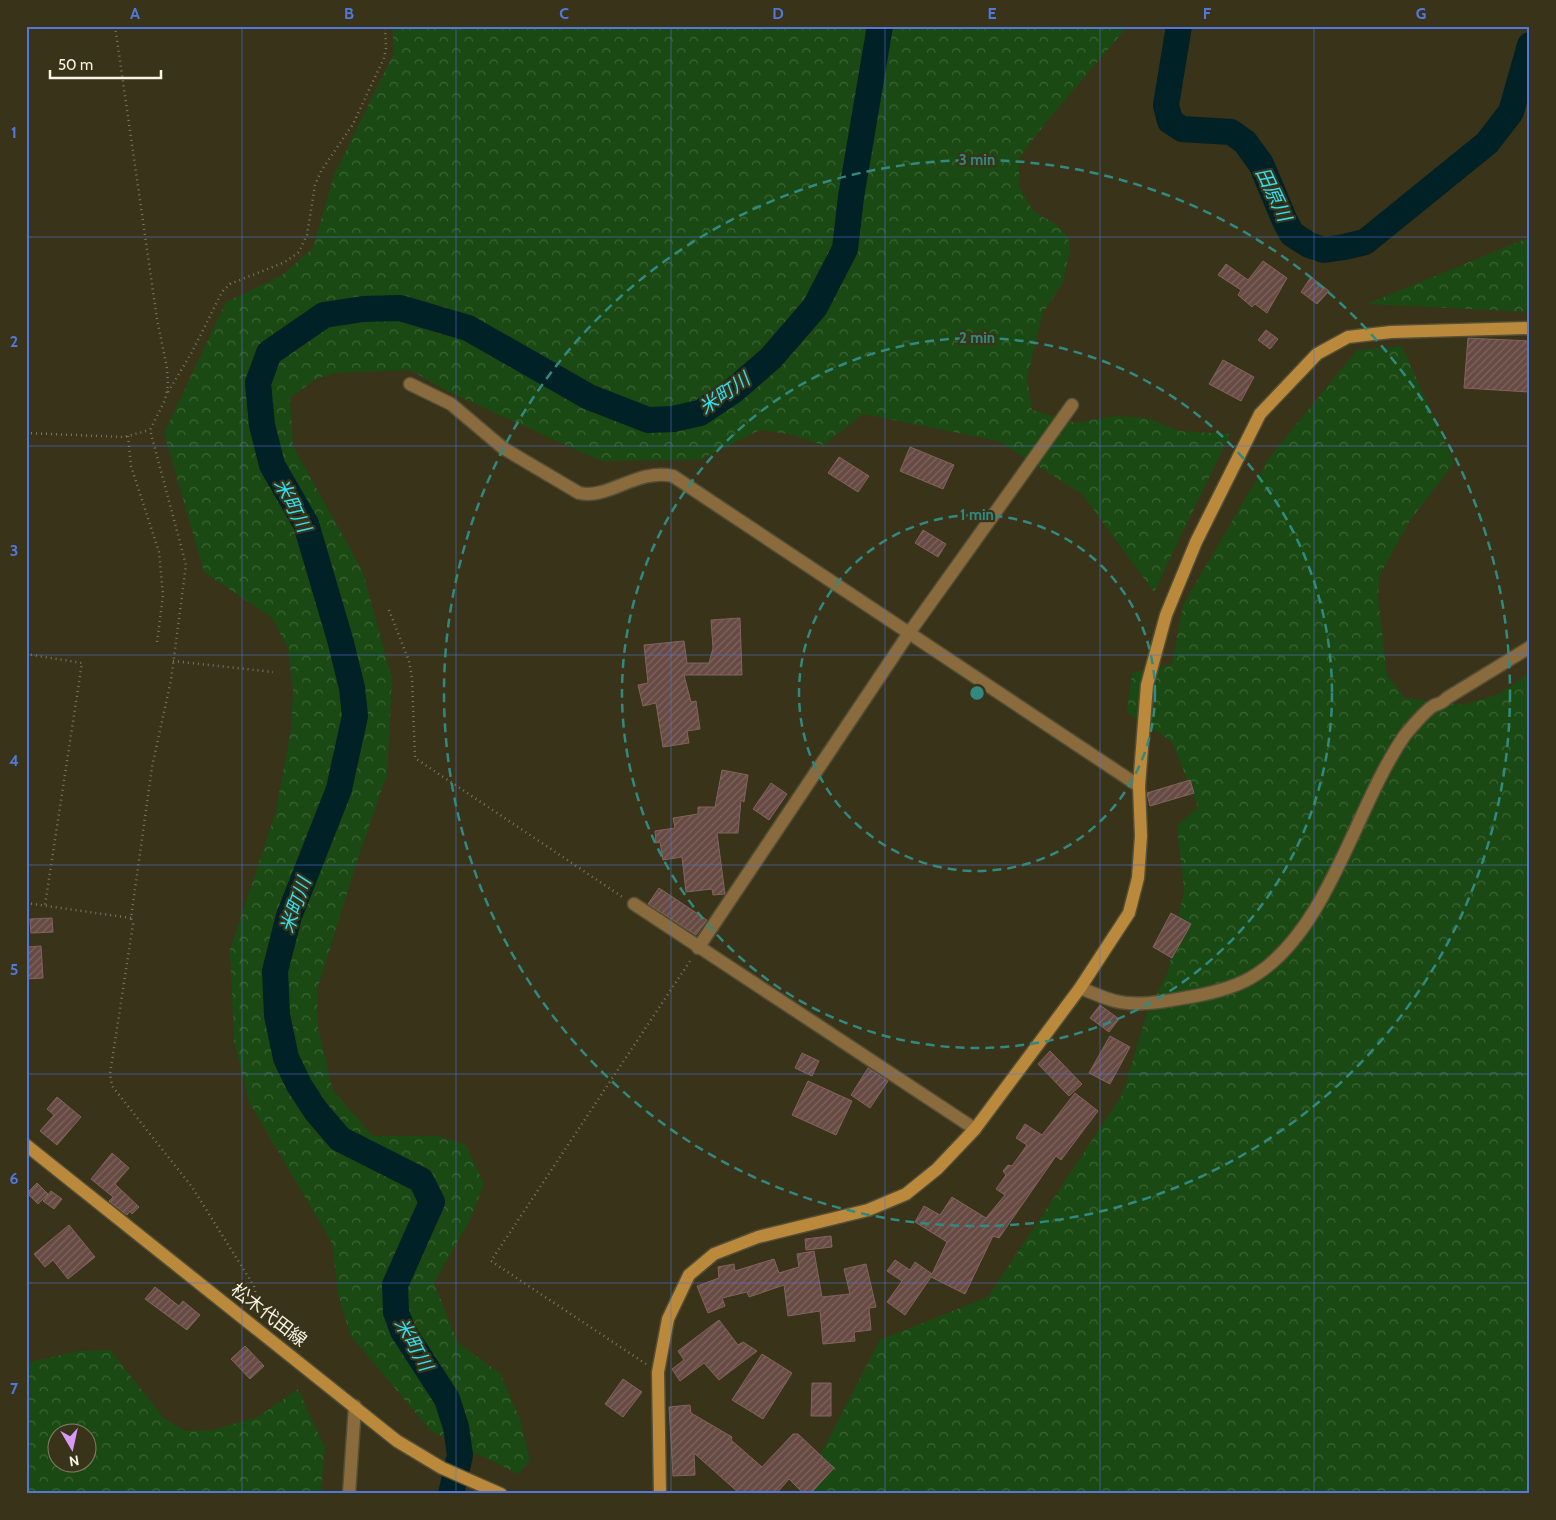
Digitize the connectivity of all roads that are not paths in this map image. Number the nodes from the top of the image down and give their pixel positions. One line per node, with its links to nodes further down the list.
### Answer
1 (1530, 328): 6 (street)
2 (410, 384): 4 (street)
3 (1072, 405): 4 (street)
4 (910, 633): 6 (street); 8 (street)
5 (1530, 647): 9 (street)
6 (1139, 786): 9 (street)
7 (634, 904): 8 (street)
8 (698, 948): 10 (street)
9 (1080, 988): 10 (street)
10 (975, 1128): 15 (street)
11 (26, 1144): 12 (street, 松木代田線)
12 (356, 1406): 13 (street); 14 (street, 松木代田線)
13 (349, 1494)
14 (501, 1494)
15 (660, 1494)

